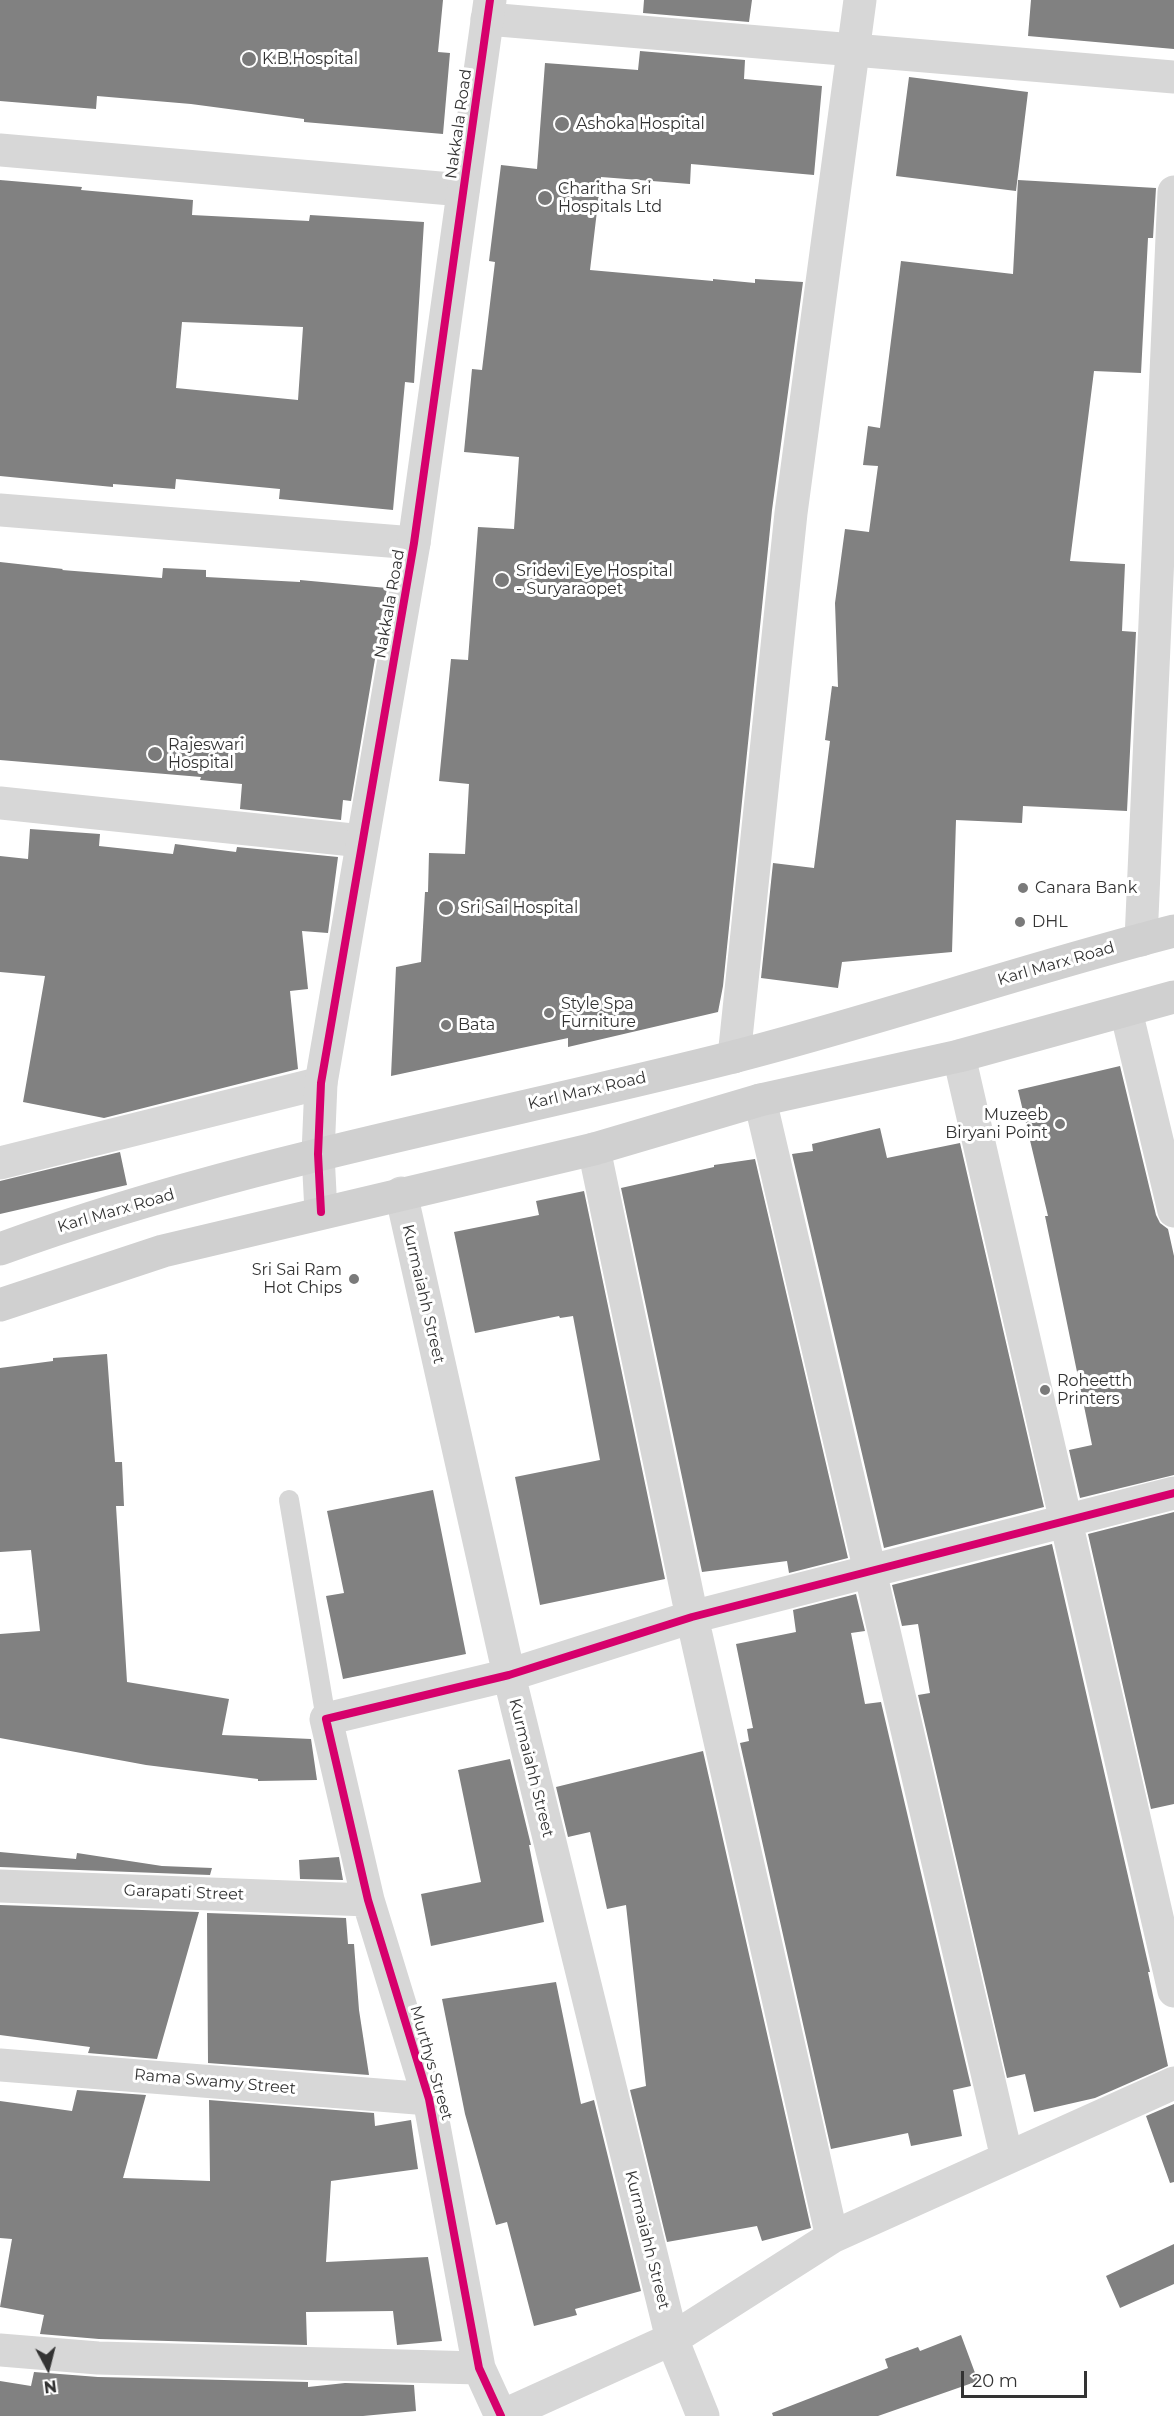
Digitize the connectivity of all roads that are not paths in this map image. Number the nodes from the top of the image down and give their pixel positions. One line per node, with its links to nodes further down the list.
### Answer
1 (860, 0): 3 (street)
2 (489, 9): 3 (street); 6 (street, Nakkala Road)
3 (853, 51): 4 (street); 17 (street)
4 (1174, 77)
5 (0, 150): 6 (street)
6 (463, 190): 9 (street, Nakkala Road)
7 (1174, 192): 13 (street)
8 (0, 510): 9 (street)
9 (414, 543): 11 (street, Nakkala Road)
10 (0, 803): 11 (street)
11 (362, 842): 18 (street, Nakkala Road)
12 (1174, 931): 13 (main road, Karl Marx Road)
13 (1141, 940): 17 (main road, Karl Marx Road)
14 (1174, 997): 15 (main road)
15 (1126, 1011): 16 (main road); 24 (street)
16 (959, 1056): 19 (main road); 30 (street)
17 (734, 1057): 21 (main road, Karl Marx Road)
18 (321, 1083): 21 (street, Nakkala Road); 22 (street)
19 (760, 1100): 20 (main road); 31 (street)
20 (594, 1149): 23 (main road); 32 (street)
21 (318, 1154): 25 (street, Nakkala Road); 26 (main road, Karl Marx Road)
22 (0, 1163)
23 (401, 1193): 25 (main road); 33 (street, Kurmaiahh Street)
24 (1174, 1210)
25 (321, 1212): 27 (main road)
26 (0, 1249)
27 (0, 1305)
28 (1174, 1493): 30 (street)
29 (290, 1500): 34 (lane)
30 (1068, 1521): 31 (street); 37 (street)
31 (869, 1570): 32 (street); 41 (street)
32 (692, 1617): 33 (street); 42 (street)
33 (509, 1675): 34 (street); 43 (street, Kurmaiahh Street)
34 (326, 1719): 36 (street, Murthys Street)
35 (0, 1886): 36 (street, Garapati Street)
36 (368, 1900): 40 (street, Murthys Street)
37 (1174, 1991)
38 (0, 2065): 40 (street, Rama Swamy Street)
39 (1174, 2083): 41 (street)
40 (429, 2099): 45 (street, Murthys Street)
41 (1007, 2158): 42 (street)
42 (832, 2237): 43 (street)
43 (672, 2339): 46 (street); 47 (street, Kurmaiahh Street)
44 (0, 2350): 45 (street)
45 (479, 2368): 46 (street, Murthys Street)
46 (501, 2416)
47 (702, 2416)

